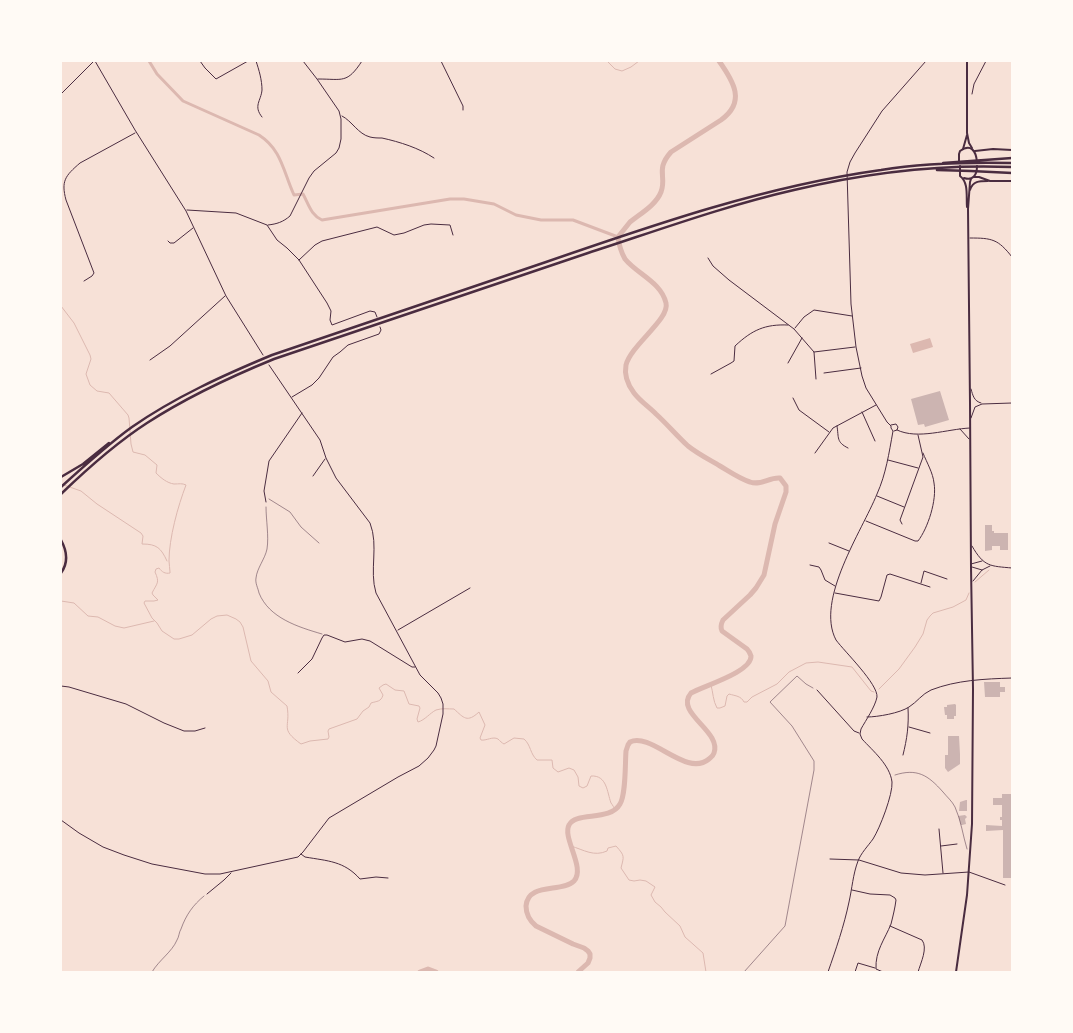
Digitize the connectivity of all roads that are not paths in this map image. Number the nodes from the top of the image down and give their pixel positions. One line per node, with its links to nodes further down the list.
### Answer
1 (95, 61): 12 (street); 17 (street)
2 (200, 61): 3 (street)
3 (248, 61)
4 (256, 61): 16 (street)
5 (303, 61): 11 (street)
6 (362, 61): 11 (street)
7 (441, 61): 14 (street)
8 (926, 61): 50 (street)
9 (967, 61): 18 (main road)
10 (986, 61): 13 (street)
11 (317, 79): 15 (street)
12 (61, 94)
13 (972, 94)
14 (463, 110)
15 (341, 116): 20 (street); 40 (street)
16 (262, 117)
17 (136, 133): 39 (street); 48 (street)
18 (968, 133): 21 (main road); 22 (main road)
19 (411, 141): 20 (street)
20 (409, 146): 25 (street)
21 (963, 149): 22 (main road); 33 (main road)
22 (972, 149): 24 (main road)
23 (1012, 150): 24 (main road)
24 (975, 151): 34 (main road)
25 (434, 158)
26 (1012, 158): 27 (highway)
27 (984, 161): 28 (highway); 32 (highway)
28 (1012, 163)
29 (1012, 167): 30 (highway)
30 (950, 169): 31 (highway); 32 (highway)
31 (1012, 173)
32 (840, 178): 86 (highway); 98 (highway)
33 (964, 178): 34 (main road); 38 (main road)
34 (973, 178): 35 (main road); 37 (main road)
35 (990, 181): 36 (main road); 37 (main road)
36 (1012, 181)
37 (969, 193): 38 (main road)
38 (968, 209): 43 (main road)
39 (186, 211): 40 (street); 41 (street)
40 (268, 225): 47 (street)
41 (194, 227): 44 (street); 49 (street)
42 (452, 235): 47 (street)
43 (968, 238): 45 (street); 66 (main road)
44 (168, 241)
45 (1012, 257)
46 (708, 258): 52 (street)
47 (298, 260): 51 (street)
48 (84, 281)
49 (226, 296): 58 (street); 59 (street)
50 (852, 316): 54 (street); 56 (street)
51 (377, 317)
52 (788, 325): 54 (street); 64 (street)
53 (380, 327): 67 (street)
54 (794, 329): 55 (street)
55 (802, 338): 57 (street); 60 (street)
56 (856, 346): 57 (street); 62 (street)
57 (814, 352): 65 (street)
58 (263, 355)
59 (150, 360)
60 (788, 363)
61 (269, 365): 67 (street)
62 (861, 368): 63 (street); 73 (street)
63 (824, 372)
64 (711, 374)
65 (816, 379)
66 (970, 388): 69 (street); 71 (main road)
67 (292, 397): 76 (street)
68 (793, 398): 84 (street)
69 (978, 402): 71 (street); 72 (street)
70 (1012, 403): 72 (street)
71 (970, 404): 74 (street); 77 (main road)
72 (982, 404): 74 (street)
73 (876, 405): 75 (street); 79 (street)
74 (977, 406): 77 (street)
75 (862, 412): 78 (street); 88 (street)
76 (302, 413): 92 (street); 100 (street)
77 (970, 419): 81 (main road)
78 (837, 425): 84 (street); 89 (street)
79 (891, 426): 82 (street); 83 (street)
80 (960, 428): 81 (street); 85 (street); 87 (street)
81 (970, 428): 87 (main road)
82 (897, 430): 83 (street); 85 (street)
83 (893, 431): 93 (street)
84 (829, 432): 90 (street)
85 (918, 435): 91 (street)
86 (117, 439): 96 (highway); 97 (highway)
87 (970, 440): 106 (main road)
88 (875, 441)
89 (848, 448)
90 (815, 453)
91 (923, 453): 94 (street); 102 (street)
92 (326, 458): 95 (street); 122 (street)
93 (888, 460): 94 (street); 99 (street)
94 (919, 468): 101 (street)
95 (313, 476)
96 (61, 477)
97 (61, 487)
98 (61, 494)
99 (877, 495): 101 (street); 102 (street)
100 (266, 502)
101 (904, 507): 103 (street)
102 (864, 520): 107 (street)
103 (902, 524)
104 (61, 540): 114 (highway)
105 (829, 543): 107 (street)
106 (971, 544): 108 (street); 110 (main road)
107 (849, 552): 118 (street)
108 (983, 561): 110 (street); 111 (street)
109 (810, 565): 118 (street)
110 (971, 565): 113 (street); 116 (main road)
111 (991, 566): 112 (street); 113 (street)
112 (1012, 568)
113 (982, 570): 116 (street)
114 (61, 573)
115 (947, 579): 117 (street)
116 (971, 583): 126 (main road)
117 (921, 584): 119 (street); 121 (street)
118 (836, 586): 121 (street)
119 (930, 587)
120 (470, 588): 122 (street)
121 (834, 593): 130 (street)
122 (397, 630): 123 (street)
123 (416, 667): 124 (street); 140 (street)
124 (298, 673)
125 (1012, 678): 126 (street)
126 (973, 679): 129 (street); 144 (main road)
127 (61, 686): 132 (street)
128 (817, 690): 134 (street)
129 (908, 708): 130 (street); 131 (street)
130 (867, 717): 134 (street)
131 (908, 727): 133 (street); 135 (street)
132 (205, 728)
133 (930, 733)
134 (860, 734): 142 (street)
135 (903, 755)
136 (61, 820): 146 (street)
137 (939, 829): 139 (street)
138 (957, 844): 139 (street)
139 (940, 846): 145 (street)
140 (301, 854): 143 (street); 147 (street)
141 (830, 859): 142 (street)
142 (858, 860): 145 (street); 150 (street)
143 (232, 871): 146 (street); 148 (street)
144 (969, 872): 145 (street); 149 (street); 158 (main road)
145 (943, 873)
146 (220, 874): 148 (street)
147 (388, 878)
148 (223, 881): 151 (street)
149 (1004, 885)
150 (851, 890): 152 (street); 154 (street)
151 (208, 894)
152 (890, 926): 153 (street); 157 (street)
153 (876, 969): 155 (street); 156 (street)
154 (828, 972)
155 (856, 972)
156 (883, 972)
157 (918, 972)
158 (956, 972)

